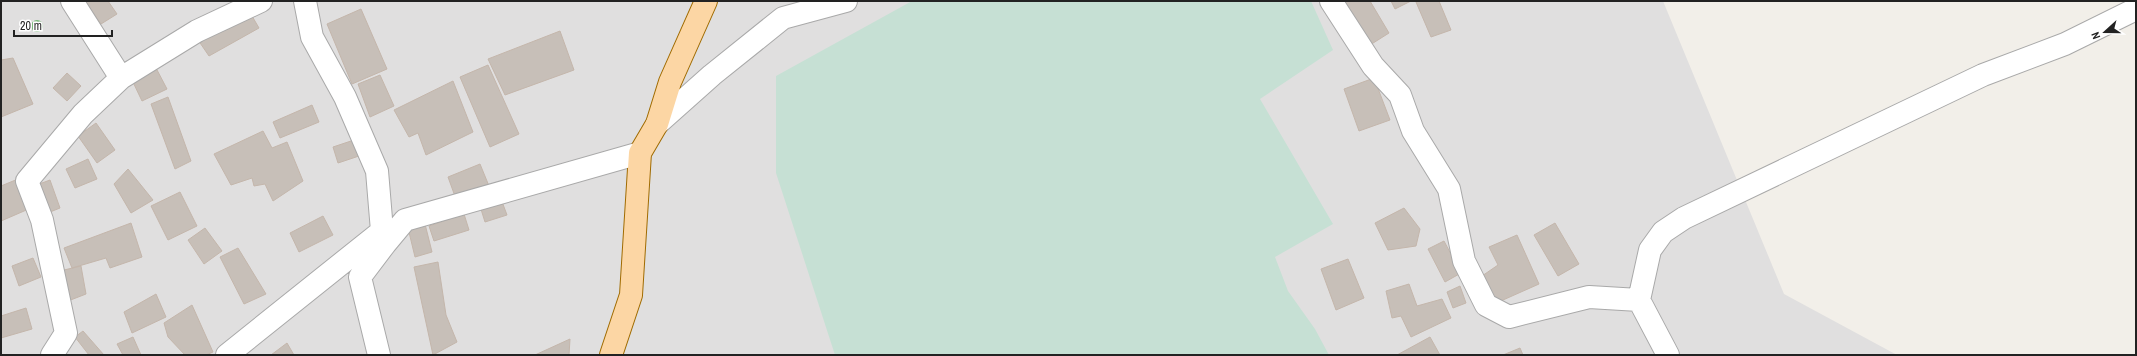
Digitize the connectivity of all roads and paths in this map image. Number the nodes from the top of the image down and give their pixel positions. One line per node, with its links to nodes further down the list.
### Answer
1 (72, 1): 8 (street)
2 (261, 1): 8 (street)
3 (305, 1): 11 (street)
4 (706, 1): 9 (main road)
5 (846, 1): 9 (street)
6 (1331, 1): 12 (street)
7 (2136, 9): 12 (street)
8 (121, 78): 13 (street)
9 (656, 124): 10 (main road)
10 (640, 153): 11 (street); 16 (main road)
11 (384, 238): 14 (street); 15 (street)
12 (1639, 300): 17 (street)
13 (52, 355)
14 (227, 355)
15 (379, 355)
16 (611, 355)
17 (1668, 355)

